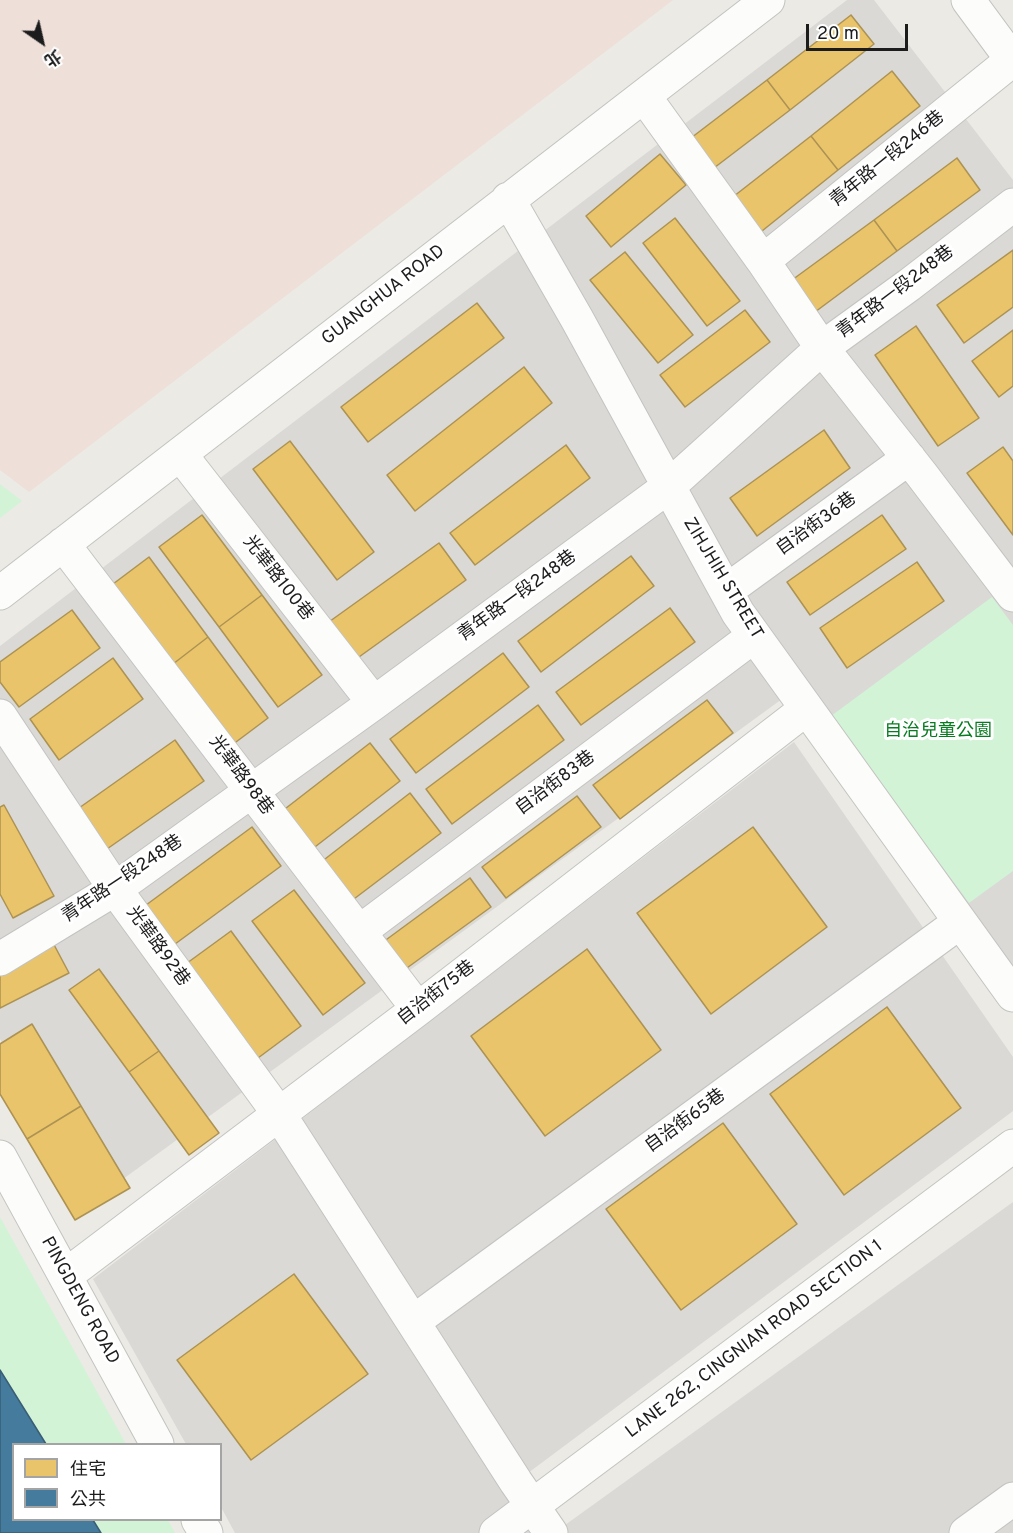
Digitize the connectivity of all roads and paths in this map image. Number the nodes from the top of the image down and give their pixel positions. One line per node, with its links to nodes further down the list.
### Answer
1 (768, 0): 4 (street, GUANGHUA ROAD)
2 (969, 0): 3 (street)
3 (1013, 61): 7 (street, 青年路一段246巷)
4 (644, 96): 5 (street, GUANGHUA ROAD); 7 (street)
5 (508, 199): 9 (street, GUANGHUA ROAD); 11 (street, ZIHJHIH STREET)
6 (1013, 206): 8 (street, 青年路一段248巷)
7 (763, 261): 8 (street)
8 (822, 348): 10 (street); 11 (street, 青年路一段248巷)
9 (180, 454): 12 (street, GUANGHUA ROAD); 17 (street, 光華路100巷)
10 (909, 458): 13 (street, 自治街36巷); 15 (street)
11 (668, 487): 13 (street, ZIHJHIH STREET); 17 (street, 青年路一段248巷)
12 (63, 544): 14 (street, GUANGHUA ROAD); 20 (street, 光華路98巷)
13 (726, 591): 16 (street, ZIHJHIH STREET)
14 (0, 592)
15 (1013, 595)
16 (754, 636): 18 (street, ZIHJHIH STREET); 23 (street, 自治街83巷)
17 (374, 704): 20 (street, 青年路一段248巷)
18 (806, 708): 22 (street, ZIHJHIH STREET); 26 (street, 自治街75巷)
19 (0, 716): 21 (street, 光華路92巷)
20 (252, 792): 21 (street, 青年路一段248巷); 23 (street, 光華路98巷)
21 (115, 889): 24 (street, 青年路一段248巷); 27 (street, 光華路92巷)
22 (960, 922): 25 (street, ZIHJHIH STREET); 31 (street, 自治街65巷)
23 (358, 932): 26 (street, 光華路98巷)
24 (0, 959)
25 (1013, 995)
26 (418, 1009): 27 (street, 自治街75巷)
27 (279, 1114): 30 (street, 自治街75巷); 31 (street, 光華路92巷)
28 (1013, 1146): 34 (street, LANE 262, CINGNIAN ROAD SECTION 1)
29 (0, 1157): 30 (street, PINGDENG ROAD)
30 (65, 1276): 32 (street, PINGDENG ROAD)
31 (413, 1322): 34 (street, 光華路92巷)
32 (156, 1443)
33 (1013, 1499): 37 (street)
34 (532, 1507): 35 (street, LANE 262, CINGNIAN ROAD SECTION 1); 36 (street, 光華路92巷)
35 (496, 1533)
36 (551, 1533)
37 (966, 1533)

